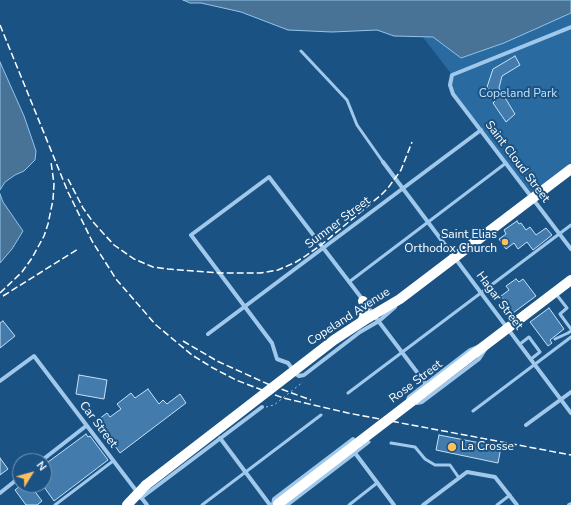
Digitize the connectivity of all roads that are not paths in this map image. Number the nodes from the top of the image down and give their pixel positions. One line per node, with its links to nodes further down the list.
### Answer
1 (571, 27): 3 (street, Saint Cloud Street)
2 (301, 51): 4 (lane)
3 (480, 130): 5 (street, Saint Cloud Street); 7 (street, Sumner Street)
4 (383, 162): 7 (street, Hagar Street)
5 (506, 163): 8 (street, Saint Cloud Street); 9 (lane)
6 (571, 169): 8 (highway, Copeland Avenue)
7 (402, 188): 9 (street, Hagar Street); 12 (street, Sumner Street)
8 (532, 198): 11 (street, Saint Cloud Street); 14 (highway, Copeland Avenue)
9 (428, 222): 14 (street, Hagar Street); 16 (lane)
10 (571, 226): 11 (lane)
11 (560, 234): 13 (street, Saint Cloud Street); 18 (lane)
12 (323, 247): 16 (street); 20 (street, Sumner Street); 20 (street)
13 (571, 249)
14 (454, 257): 18 (street, Hagar Street); 21 (highway, Copeland Avenue)
15 (571, 280): 17 (highway, Rose Street)
16 (349, 282): 19 (street)
17 (555, 292): 23 (highway, Rose Street); 24 (lane)
18 (481, 293): 23 (street, Hagar Street); 31 (lane)
19 (363, 300): 21 (street); 22 (highway)
20 (244, 306): 21 (street); 25 (street, Sumner Street)
21 (376, 318): 22 (highway, Copeland Avenue); 31 (street)
22 (363, 321): 59 (highway, Copeland Avenue, bridge)
23 (508, 328): 28 (highway, Rose Street); 29 (street, Hagar Street)
24 (571, 330): 27 (lane)
25 (208, 334)
26 (571, 337): 32 (lane)
27 (555, 338)
28 (490, 342): 36 (street); 36 (street); 64 (highway, Rose Street, bridge)
29 (520, 344): 30 (lane); 33 (street, Hagar Street)
30 (540, 352): 32 (lane); 33 (lane)
31 (402, 353): 36 (street); 38 (lane)
32 (544, 357): 34 (lane)
33 (531, 359): 34 (street, Hagar Street)
34 (535, 364): 39 (street, Hagar Street); 41 (lane)
35 (0, 381): 45 (street, Car Street)
36 (426, 384)
37 (571, 392): 39 (street)
38 (348, 393)
39 (561, 399): 42 (street, Hagar Street); 44 (street)
40 (262, 407): 46 (street)
41 (473, 411)
42 (571, 413)
43 (321, 415): 53 (lane)
44 (526, 425)
45 (86, 426): 50 (street); 52 (street, Car Street)
46 (220, 438): 53 (street); 59 (street)
47 (353, 439): 64 (street)
48 (369, 442): 51 (lane)
49 (391, 443): 54 (lane)
50 (51, 453)
51 (355, 453): 56 (street); 64 (street)
52 (113, 462): 59 (street, Car Street); 60 (lane)
53 (246, 472): 63 (lane); 64 (street)
54 (459, 478): 58 (street); 67 (street)
55 (12, 483): 57 (street)
56 (377, 483): 65 (lane); 66 (street)
57 (0, 493)
58 (510, 495): 68 (lane); 69 (street)
59 (139, 496): 61 (highway, Copeland Avenue); 62 (street, Car Street)
60 (55, 505)
61 (127, 505)
62 (146, 505)
63 (202, 505)
64 (277, 505)
65 (349, 505)
66 (394, 505)
67 (423, 505)
68 (497, 505)
69 (517, 505)

